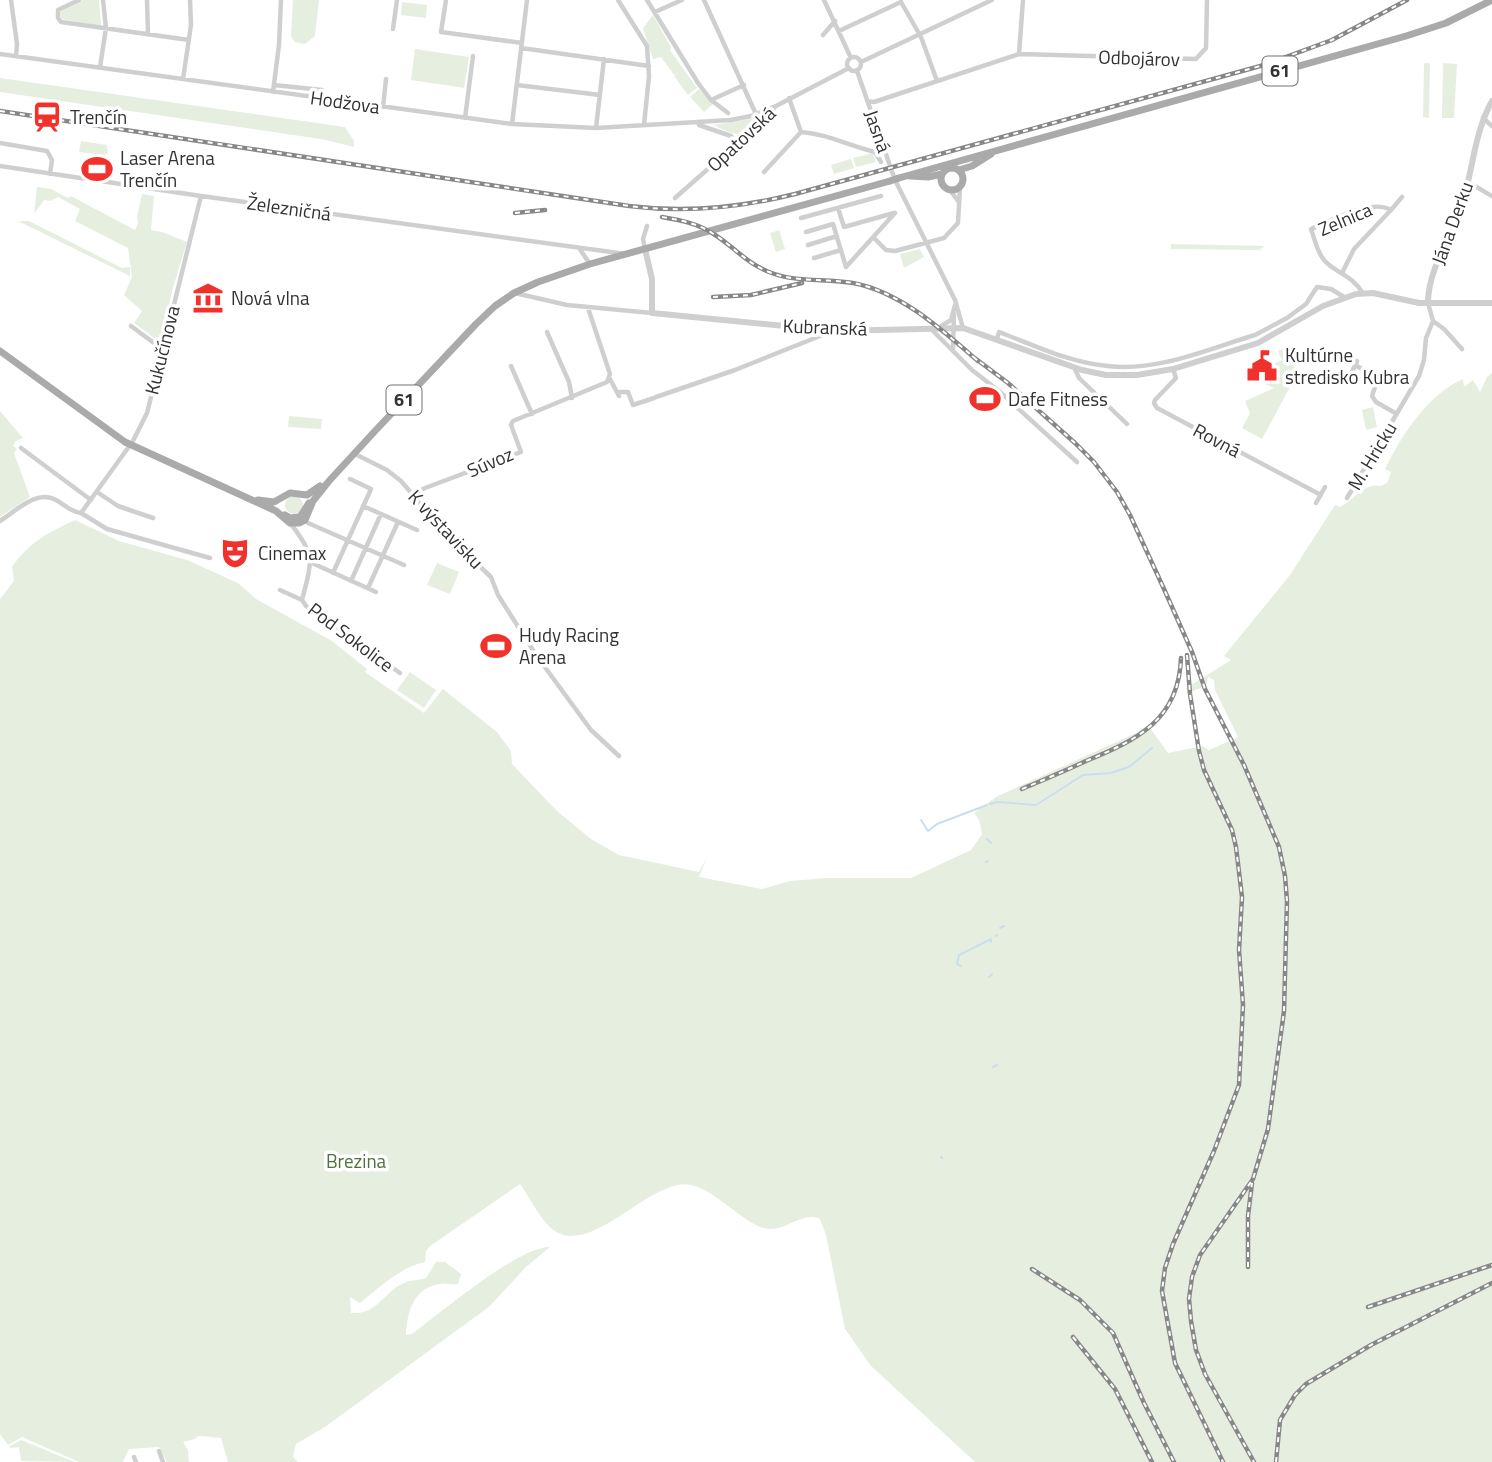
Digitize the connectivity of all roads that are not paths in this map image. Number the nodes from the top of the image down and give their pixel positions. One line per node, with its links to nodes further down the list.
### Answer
1 (11, 0): 32 (street)
2 (79, 0): 22 (street)
3 (103, 0): 22 (street)
4 (147, 0): 25 (street)
5 (190, 0): 28 (street)
6 (281, 0): 44 (street)
7 (397, 0): 23 (street)
8 (446, 0): 29 (street)
9 (527, 0): 29 (street)
10 (618, 0): 37 (street)
11 (647, 0): 20 (street)
12 (682, 0): 20 (street)
13 (704, 0): 46 (street)
14 (824, 0): 21 (street)
15 (992, 0): 27 (street)
16 (1023, 0): 31 (street)
17 (1208, 0): 31 (street, Odbojárov)
18 (1492, 1): 69 (main road, 61)
19 (901, 2): 24 (street); 27 (street)
20 (655, 12): 51 (street)
21 (835, 21): 24 (street); 26 (street)
22 (106, 28): 25 (street); 38 (street)
23 (393, 29)
24 (839, 31): 34 (street)
25 (148, 34): 28 (street)
26 (823, 35)
27 (919, 35): 36 (street); 43 (street)
28 (189, 40): 41 (street)
29 (522, 45): 35 (street); 45 (street)
30 (0, 54): 32 (street, Hodžova)
31 (1019, 54): 43 (street, Odbojárov)
32 (16, 56): 38 (street, Hodžova)
33 (473, 56): 58 (street)
34 (851, 58): 36 (street); 39 (street)
35 (604, 59): 37 (street); 48 (street)
36 (861, 62): 40 (street)
37 (649, 66): 63 (street)
38 (100, 67): 41 (street, Hodžova)
39 (849, 68): 40 (street); 49 (street, Opatovská)
40 (856, 71): 52 (street, Jasná)
41 (183, 79): 47 (street, Hodžova)
42 (386, 79): 55 (street)
43 (937, 81): 52 (street, Odbojárov)
44 (274, 85): 47 (street); 50 (street)
45 (517, 85): 48 (street); 62 (street)
46 (744, 85): 51 (street); 57 (street)
47 (273, 92): 50 (street, Hodžova)
48 (600, 95): 65 (street)
49 (789, 98): 54 (street, Opatovská); 66 (street)
50 (326, 100): 55 (street, Hodžova)
51 (711, 100): 56 (street)
52 (867, 101): 96 (street, Jasná)
53 (1492, 103): 59 (street, Jána Derku)
54 (776, 106): 57 (street, Hodžova); 61 (street, Opatovská)
55 (383, 107): 58 (street, Hodžova)
56 (728, 113)
57 (757, 114): 60 (street, Hodžova); 61 (street)
58 (465, 118): 62 (street, Hodžova)
59 (1483, 118): 64 (street); 77 (street, Jána Derku)
60 (691, 123): 63 (street, Hodžova); 68 (street, Hodžova)
61 (760, 123): 68 (street, Opatovská)
62 (512, 124): 65 (street, Hodžova)
63 (644, 125): 65 (street, Hodžova)
64 (1492, 126)
65 (596, 128)
66 (801, 132): 70 (street); 72 (street)
67 (0, 143): 73 (street)
68 (737, 143): 84 (street, Opatovská)
69 (1002, 149): 74 (main road, 61); 75 (main road, 61)
70 (881, 162)
71 (0, 166): 73 (street, Železničná)
72 (764, 172)
73 (50, 174): 80 (street, Železničná)
74 (961, 174): 76 (main road, 61); 78 (main road)
75 (898, 178): 76 (main road, 61); 98 (main road, 61)
76 (942, 178): 79 (main road)
77 (1468, 182): 82 (street); 108 (street, Jána Derku)
78 (960, 187): 79 (main road); 85 (street)
79 (950, 190): 85 (street)
80 (201, 196): 97 (street, Železničná); 125 (street, Kukučínova)
81 (881, 196): 86 (street)
82 (1492, 196)
83 (1402, 197): 87 (street)
84 (675, 198)
85 (958, 202): 96 (street)
86 (838, 208): 88 (street); 89 (street)
87 (1391, 210): 103 (street, Zelnica); 103 (street, Zelnica)
88 (879, 217): 91 (street); 91 (street)
89 (802, 218)
90 (647, 226): 98 (street)
91 (881, 230): 94 (street)
92 (806, 232): 93 (street)
93 (837, 236): 95 (street); 99 (street)
94 (874, 238): 96 (street); 99 (street)
95 (808, 244)
96 (926, 244): 107 (street, Jasná)
97 (579, 248): 100 (street, Železničná); 102 (street)
98 (645, 249): 100 (main road, 61); 113 (street)
99 (841, 250): 101 (street)
100 (627, 254): 102 (main road, 61)
101 (814, 258)
102 (590, 264): 105 (main road, 61)
103 (1342, 273): 104 (street, Zelnica)
104 (1362, 292): 106 (street, Kubranská); 108 (street, Kubranská)
105 (514, 293): 111 (street, Kubranská); 144 (main road, 61)
106 (1344, 297): 110 (street, Kubranská); 112 (street, Kubranská)
107 (956, 300): 114 (street); 118 (street, Jasná)
108 (1428, 303): 109 (street, Kubranská); 115 (street, M. Hricku)
109 (1492, 303)
110 (1306, 304): 112 (street); 116 (street, Kubranská)
111 (588, 308): 113 (street, Kubranská); 137 (street)
112 (1312, 312): 116 (street, Kubranská)
113 (652, 313): 121 (street, Kubranská)
114 (954, 314): 118 (street); 120 (street)
115 (1433, 321): 127 (street); 140 (street, M. Hricku)
116 (1289, 322): 123 (street, Kubranská)
117 (131, 326): 125 (street)
118 (959, 327): 120 (street, Kubranská); 126 (street); 131 (street, Kubranská)
119 (930, 328): 120 (street, Kubranská); 121 (street, Kubranská); 126 (street)
120 (940, 328)
121 (835, 331): 137 (street)
122 (547, 332): 138 (street)
123 (1257, 339): 124 (street, Kubranská); 129 (street, Kubranská)
124 (1217, 347): 129 (street); 130 (street, Kubranská)
125 (162, 349): 142 (street, Kukučínova)
126 (953, 349): 145 (street)
127 (1462, 349)
128 (0, 351): 142 (main road, 61)
129 (1220, 356): 133 (street, Kubranská)
130 (1181, 357): 133 (street); 135 (street, Kubranská)
131 (1071, 364): 135 (street, Kubranská); 141 (street)
132 (511, 366): 139 (street)
133 (1183, 366): 134 (street, Kubranská)
134 (1173, 369): 135 (street, Kubranská); 153 (street, Rovná)
135 (1143, 371)
136 (1352, 372): 140 (street, M. Hricku)
137 (610, 379): 138 (street, Súvoz)
138 (572, 398): 139 (street, Súvoz)
139 (532, 414): 152 (street, Súvoz)
140 (1397, 414): 154 (street, M. Hricku)
141 (1127, 424)
142 (131, 445): 150 (street, Kukučínova); 156 (main road, 61)
143 (21, 448): 155 (street)
144 (354, 453): 147 (main road, 61); 152 (street, K výstavisku)
145 (1077, 462)
146 (350, 479): 158 (street)
147 (324, 486): 149 (main road); 151 (main road, 61); 160 (main road, 61); 167 (main road, 61)
148 (1325, 487): 153 (street)
149 (292, 489): 151 (main road); 156 (main road)
150 (97, 492): 155 (street, Kukučínova); 163 (street)
151 (300, 494): 159 (main road, 61); 160 (main road)
152 (413, 494): 183 (street, K výstavisku)
153 (1321, 495): 157 (street)
154 (1347, 499)
155 (91, 500): 161 (street, Kukučínova)
156 (260, 502): 159 (main road, 61)
157 (1316, 503)
158 (363, 506): 162 (street); 170 (street)
159 (281, 508): 166 (main road, 61); 167 (main road, 61)
160 (306, 508): 167 (main road, 61)
161 (81, 513): 164 (street); 173 (street)
162 (380, 514): 165 (street); 171 (street)
163 (153, 517)
164 (0, 521)
165 (398, 522): 168 (street); 172 (street)
166 (290, 523): 167 (main road); 169 (street)
167 (302, 523): 169 (street); 170 (street)
168 (417, 530)
169 (302, 538): 174 (street)
170 (348, 540): 171 (street); 176 (street)
171 (365, 548): 172 (street); 177 (street)
172 (383, 556): 175 (street); 178 (street)
173 (210, 558)
174 (312, 563): 176 (street); 181 (street, Pod Sokolice)
175 (404, 565)
176 (333, 573): 177 (street)
177 (351, 581): 178 (street)
178 (368, 588): 180 (street)
179 (280, 590): 181 (street, Pod Sokolice)
180 (376, 592)
181 (302, 600): 182 (street, Pod Sokolice)
182 (400, 673)
183 (619, 756)
184 (159, 1451): 185 (street)
185 (163, 1462)

